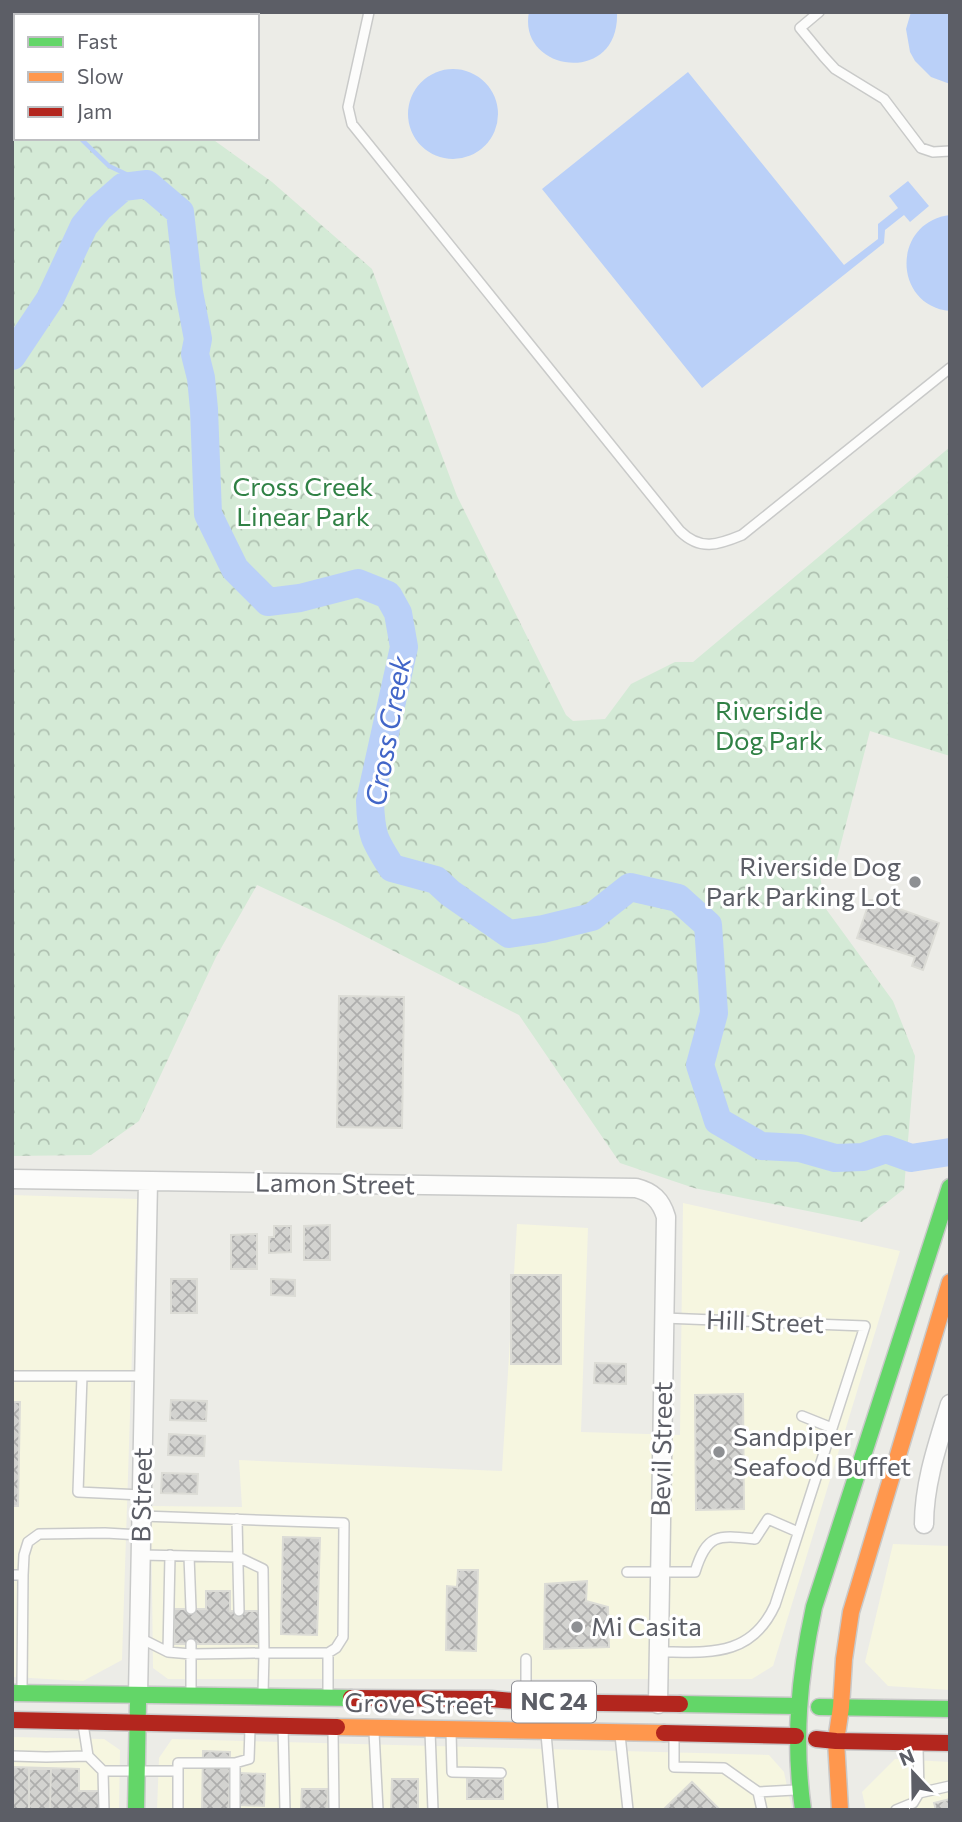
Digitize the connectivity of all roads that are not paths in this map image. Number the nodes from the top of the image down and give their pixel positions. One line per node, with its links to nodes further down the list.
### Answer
1 (369, 12): 4 (lane)
2 (819, 12): 3 (lane)
3 (950, 151)
4 (950, 368)
5 (12, 1179): 6 (street, Lamon Street)
6 (148, 1181): 8 (street, Lamon Street); 13 (street, B Street)
7 (950, 1186): 47 (main road)
8 (656, 1197): 10 (street, Bevil Street)
9 (950, 1282): 48 (main road)
10 (664, 1318): 16 (lane, Hill Street); 28 (street, Bevil Street)
11 (12, 1376): 12 (lane)
12 (82, 1376): 13 (lane); 17 (lane)
13 (144, 1376): 17 (street, B Street)
14 (950, 1404): 20 (street)
15 (802, 1416): 16 (lane)
16 (832, 1428): 21 (lane)
17 (142, 1495): 18 (street, B Street)
18 (142, 1516): 19 (lane); 22 (street, B Street)
19 (237, 1520): 26 (lane); 38 (lane)
20 (924, 1524)
21 (798, 1532): 28 (lane); 35 (lane)
22 (141, 1535): 23 (street, B Street); 30 (lane)
23 (141, 1555): 24 (lane); 33 (street, B Street)
24 (170, 1555): 25 (lane); 36 (lane)
25 (189, 1556): 26 (lane); 31 (lane)
26 (237, 1557): 32 (lane); 37 (lane)
27 (627, 1572): 28 (lane)
28 (660, 1573): 35 (street, Bevil Street)
29 (12, 1575): 30 (lane)
30 (23, 1575): 40 (lane)
31 (191, 1609)
32 (239, 1611)
33 (140, 1638): 36 (lane); 41 (street, B Street)
34 (191, 1649): 36 (lane); 37 (lane); 42 (lane)
35 (659, 1651): 46 (street, Bevil Street)
36 (168, 1652)
37 (264, 1653): 38 (lane); 43 (lane)
38 (328, 1653): 44 (lane)
39 (526, 1659): 45 (lane)
40 (17, 1693): 41 (main road, Grove Street / NC 24)
41 (138, 1695): 42 (main road, Grove Street / NC 24); 52 (main road, B Street)
42 (191, 1696): 43 (main road, Grove Street / NC 24)
43 (263, 1697): 44 (main road, Grove Street / NC 24)
44 (327, 1698): 45 (main road, Grove Street / NC 24)
45 (526, 1702): 46 (main road, Grove Street / NC 24)
46 (658, 1704): 47 (main road, Grove Street / NC 24)
47 (797, 1706): 48 (main road, Grove Street / NC 24); 62 (main road)
48 (841, 1707): 49 (main road, Grove Street / NC 24); 63 (main road)
49 (950, 1709)
50 (12, 1720): 51 (main road, Grove Street / NC 24)
51 (83, 1722): 52 (main road, Grove Street / NC 24); 67 (lane)
52 (138, 1723): 53 (main road, Grove Street / NC 24); 70 (main road, B Street)
53 (250, 1725): 54 (main road, Grove Street / NC 24); 68 (lane)
54 (283, 1726): 55 (main road, Grove Street / NC 24); 81 (lane)
55 (333, 1727): 56 (main road, Grove Street / NC 24); 82 (lane)
56 (374, 1727): 57 (main road, Grove Street / NC 24); 83 (lane)
57 (430, 1728): 58 (main road, Grove Street / NC 24); 84 (lane)
58 (450, 1729): 59 (main road, Grove Street / NC 24); 72 (lane)
59 (546, 1732): 60 (main road, Grove Street / NC 24); 85 (lane)
60 (620, 1734): 61 (main road, Grove Street / NC 24); 86 (lane)
61 (674, 1734): 62 (main road, Grove Street / NC 24); 75 (lane)
62 (796, 1736): 63 (main road, Grove Street / NC 24); 74 (main road)
63 (836, 1741): 64 (main road, Grove Street / NC 24); 89 (main road)
64 (918, 1742): 65 (main road, Grove Street / NC 24); 76 (lane)
65 (950, 1743)
66 (12, 1756): 67 (lane)
67 (88, 1756): 69 (lane)
68 (235, 1763): 71 (lane); 80 (lane)
69 (103, 1771): 70 (lane); 77 (lane)
70 (137, 1771): 71 (lane); 78 (main road, B Street)
71 (178, 1771): 79 (lane)
72 (501, 1773)
73 (950, 1786): 76 (lane)
74 (800, 1789): 75 (lane); 88 (main road)
75 (758, 1792): 87 (lane)
76 (919, 1793): 90 (lane)
77 (104, 1810)
78 (136, 1810)
79 (178, 1810)
80 (235, 1810)
81 (285, 1810)
82 (334, 1810)
83 (377, 1810)
84 (433, 1810)
85 (553, 1810)
86 (628, 1810)
87 (762, 1810)
88 (803, 1810)
89 (840, 1810)
90 (896, 1810)

